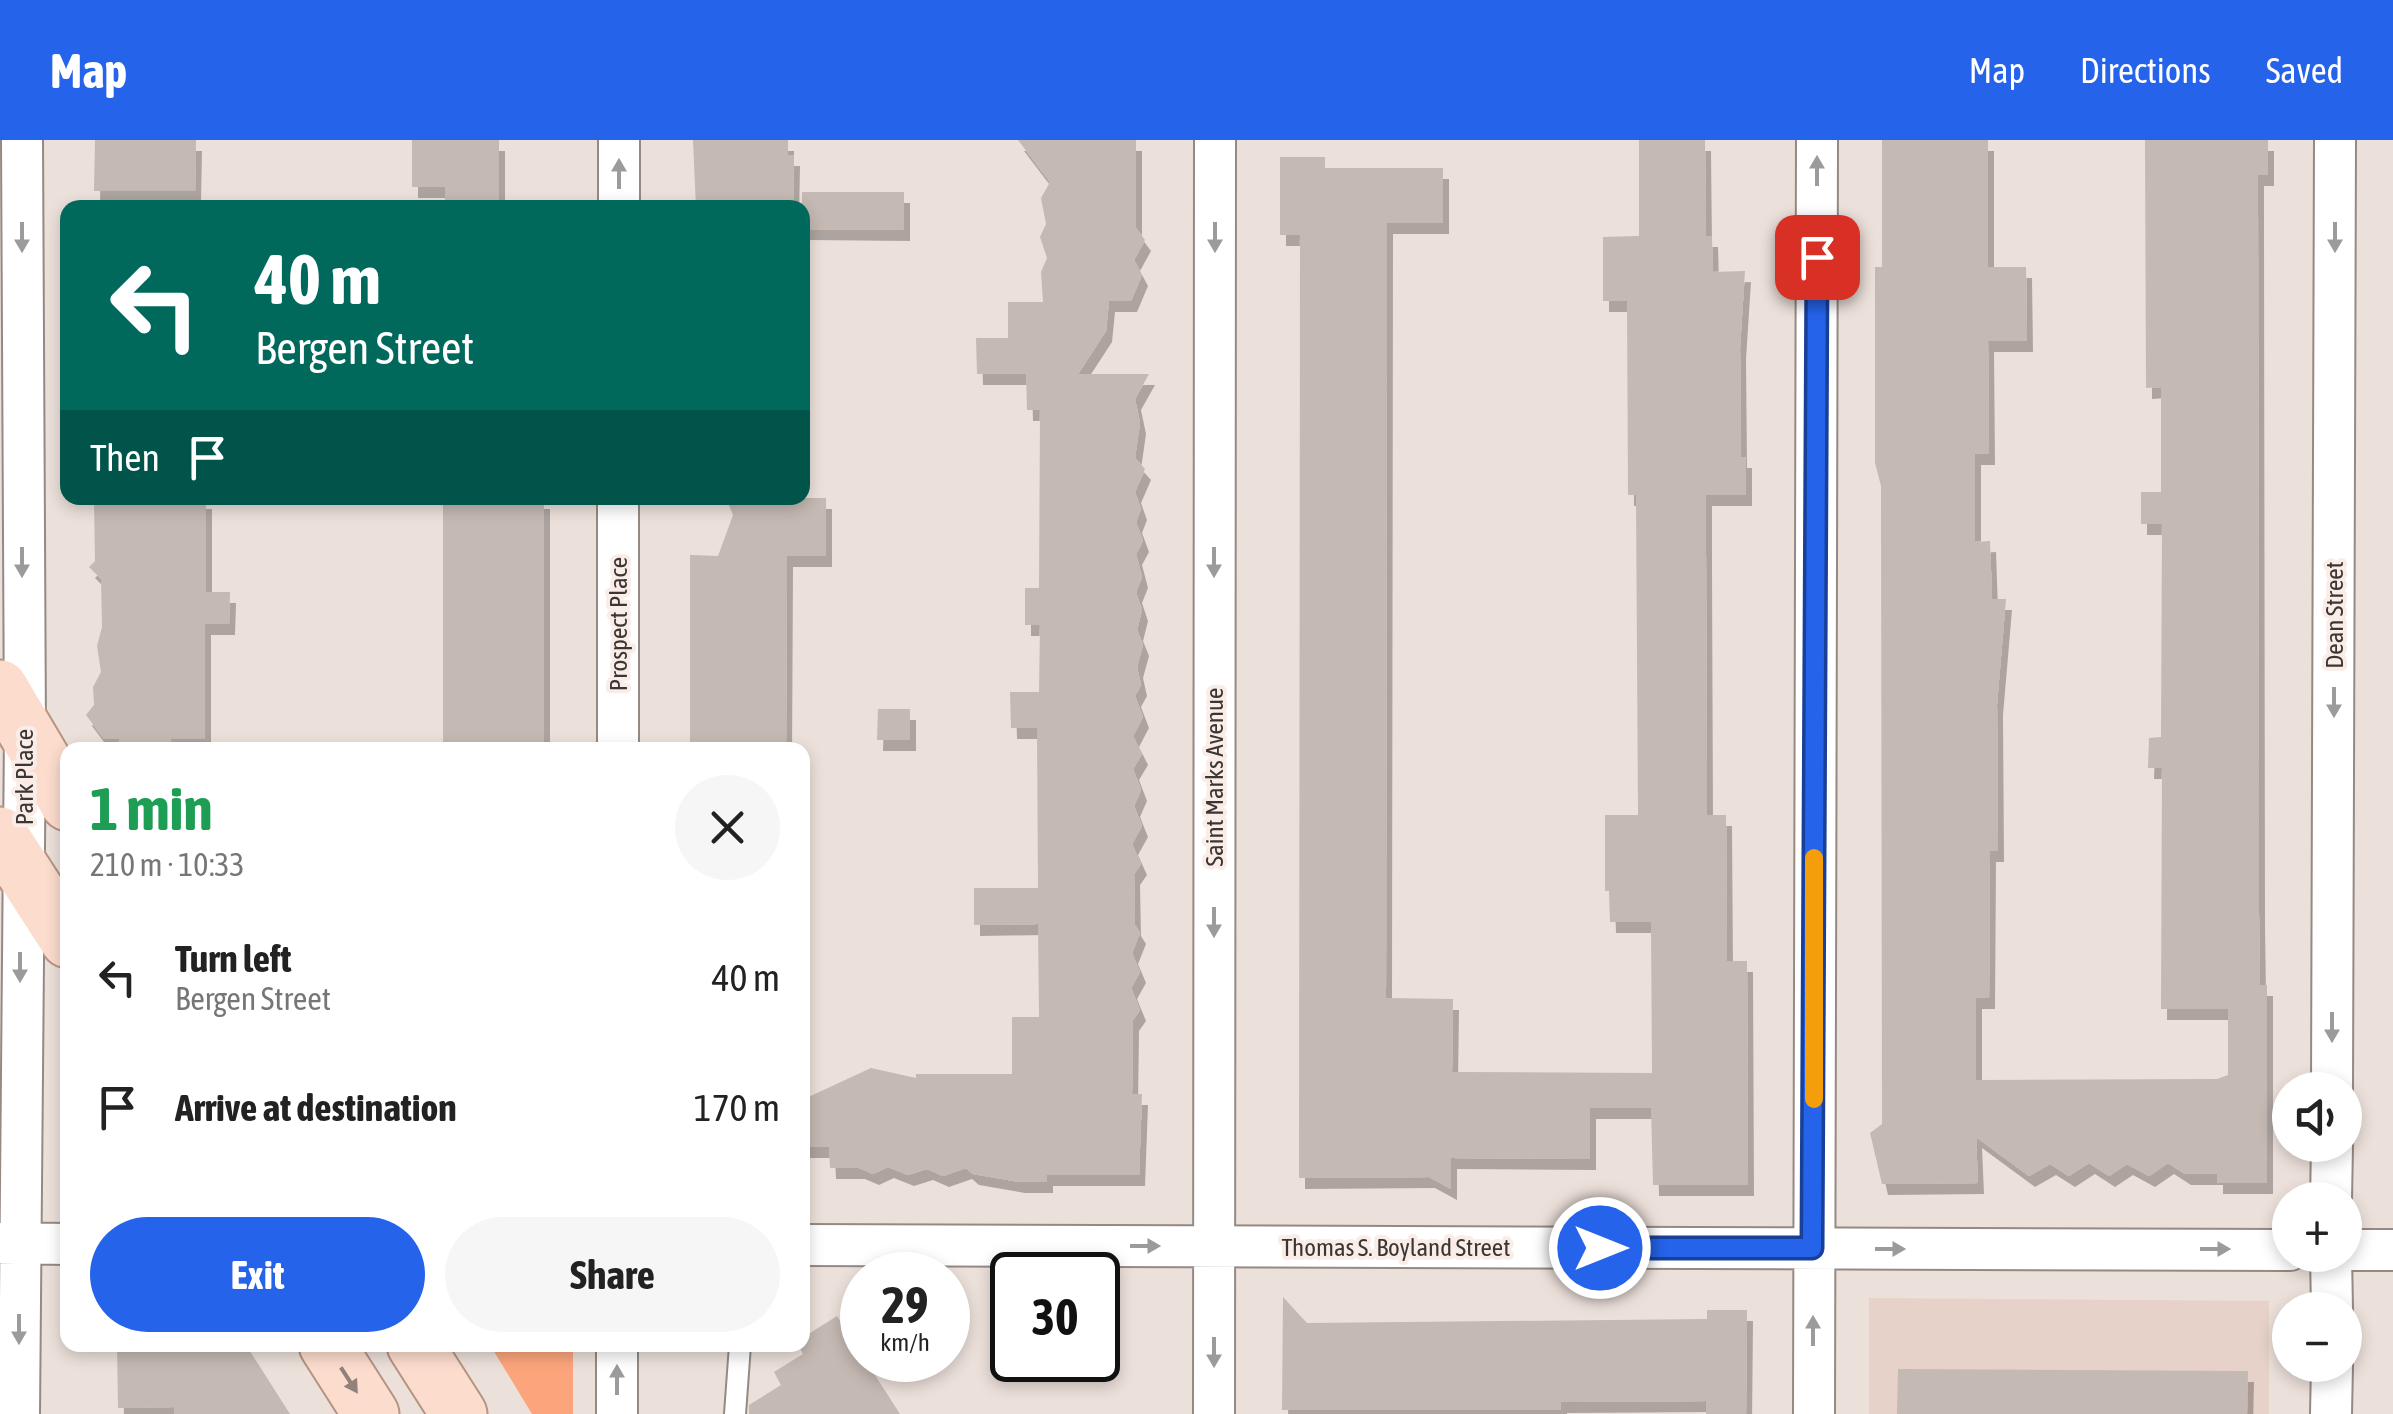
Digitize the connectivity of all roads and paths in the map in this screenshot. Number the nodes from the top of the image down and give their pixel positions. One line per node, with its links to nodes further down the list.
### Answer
1 (22, 140): 8 (street, Park Place, one-way to 8)
2 (619, 140): 6 (street, one-way to 2)
3 (1215, 140): 17 (street, Saint Marks Avenue, one-way to 17)
4 (1817, 140): 18 (street, one-way to 4)
5 (2335, 140): 13 (street, Dean Street, one-way to 13)
6 (619, 200)
7 (618, 505): 9 (street, Prospect Place)
8 (12, 710): 10 (main road); 11 (street, Park Place)
9 (618, 742)
10 (60, 790)
11 (12, 852): 12 (main road); 14 (street, Park Place, one-way to 14)
12 (60, 927)
13 (2332, 1072)
14 (10, 1243): 15 (street); 27 (street, Park Place, one-way to 27)
15 (60, 1244)
16 (810, 1245): 17 (street, Thomas S. Boyland Street, one-way to 17)
17 (1214, 1246): 18 (street, Thomas S. Boyland Street); 32 (street, Saint Marks Avenue, one-way to 32)
18 (1812, 1248): 19 (street, Thomas S. Boyland Street, one-way to 19); 33 (street, one-way to 18)
19 (2272, 1250)
20 (2362, 1250): 21 (street)
21 (2393, 1250)
22 (331, 1352): 28 (main road, one-way to 28)
23 (420, 1352): 29 (main road)
24 (617, 1352): 30 (street, one-way to 24)
25 (739, 1352): 31 (lane)
26 (2332, 1382): 34 (street)
27 (19, 1414)
28 (371, 1414)
29 (459, 1414)
30 (617, 1414)
31 (735, 1414)
32 (1214, 1414)
33 (1814, 1414)
34 (2332, 1414)

